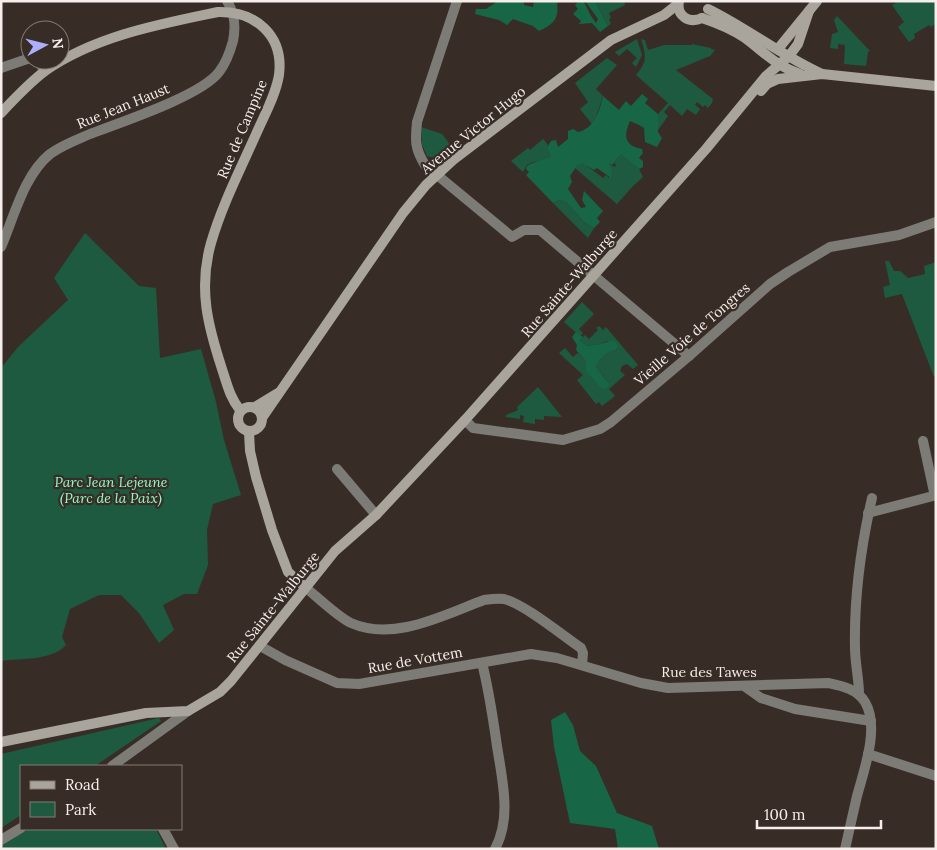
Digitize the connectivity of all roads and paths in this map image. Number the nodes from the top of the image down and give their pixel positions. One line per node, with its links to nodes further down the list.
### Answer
1 (227, 1): 7 (street)
2 (238, 1): 7 (street)
3 (457, 1): 22 (street)
4 (817, 1): 8 (street)
5 (678, 2): 9 (street, Avenue Victor Hugo); 10 (street, Avenue Victor Hugo)
6 (706, 10): 9 (street, Avenue Victor Hugo); 11 (street); 14 (street)
7 (233, 12): 16 (street, Rue de Campine); 24 (street, Rue Jean Haust); 30 (street, Rue de Campine)
8 (809, 12): 11 (street); 12 (street)
9 (682, 17): 10 (street, Avenue Victor Hugo)
10 (647, 23): 22 (street, Avenue Victor Hugo)
11 (778, 50): 12 (street); 14 (street)
12 (788, 56): 14 (street, Rue Sainte-Walburge); 17 (street)
13 (20, 61): 15 (street)
14 (777, 64): 18 (street); 20 (street, Rue Sainte-Walburge)
15 (1, 68)
16 (45, 71): 21 (street, Rue de Campine)
17 (822, 74): 18 (street); 19 (street)
18 (805, 76): 20 (street)
19 (936, 86)
20 (742, 107): 26 (street, Rue Sainte-Walburge)
21 (1, 113)
22 (437, 174): 26 (street); 28 (street, Avenue Victor Hugo)
23 (936, 222): 27 (street, Vieille Voie de Tongres)
24 (6, 223): 25 (street, Rue Jean Haust)
25 (1, 247)
26 (594, 276): 27 (street); 32 (street, Rue Sainte-Walburge)
27 (689, 356): 32 (street, Vieille Voie de Tongres)
28 (281, 391): 29 (street, Avenue Victor Hugo); 31 (street, Avenue Victor Hugo)
29 (255, 407): 30 (street); 31 (street)
30 (240, 410): 33 (street, Rue de Campine)
31 (262, 418): 33 (street)
32 (466, 420): 38 (street, Rue Sainte-Walburge)
33 (249, 432): 39 (street, Rue de Campine)
34 (923, 441): 37 (street)
35 (337, 468): 38 (street)
36 (872, 498): 37 (street)
37 (868, 513): 44 (street)
38 (376, 515): 39 (street, Rue Sainte-Walburge)
39 (305, 587): 40 (street, Rue Sainte-Walburge); 42 (street)
40 (260, 646): 41 (street, Rue de Vottem); 45 (street, Rue Sainte-Walburge)
41 (482, 662): 42 (street, Rue de Vottem); 55 (street)
42 (582, 665): 43 (street, Rue des Tawes)
43 (744, 686): 44 (street, Rue des Tawes); 46 (street)
44 (859, 694): 46 (street)
45 (188, 711): 47 (street); 49 (street)
46 (871, 721): 48 (street)
47 (1, 742)
48 (868, 754): 50 (street); 56 (street)
49 (127, 762)
50 (936, 776)
51 (20, 829): 53 (street)
52 (164, 830): 54 (street)
53 (1, 840)
54 (174, 849)
55 (495, 849)
56 (844, 849)

